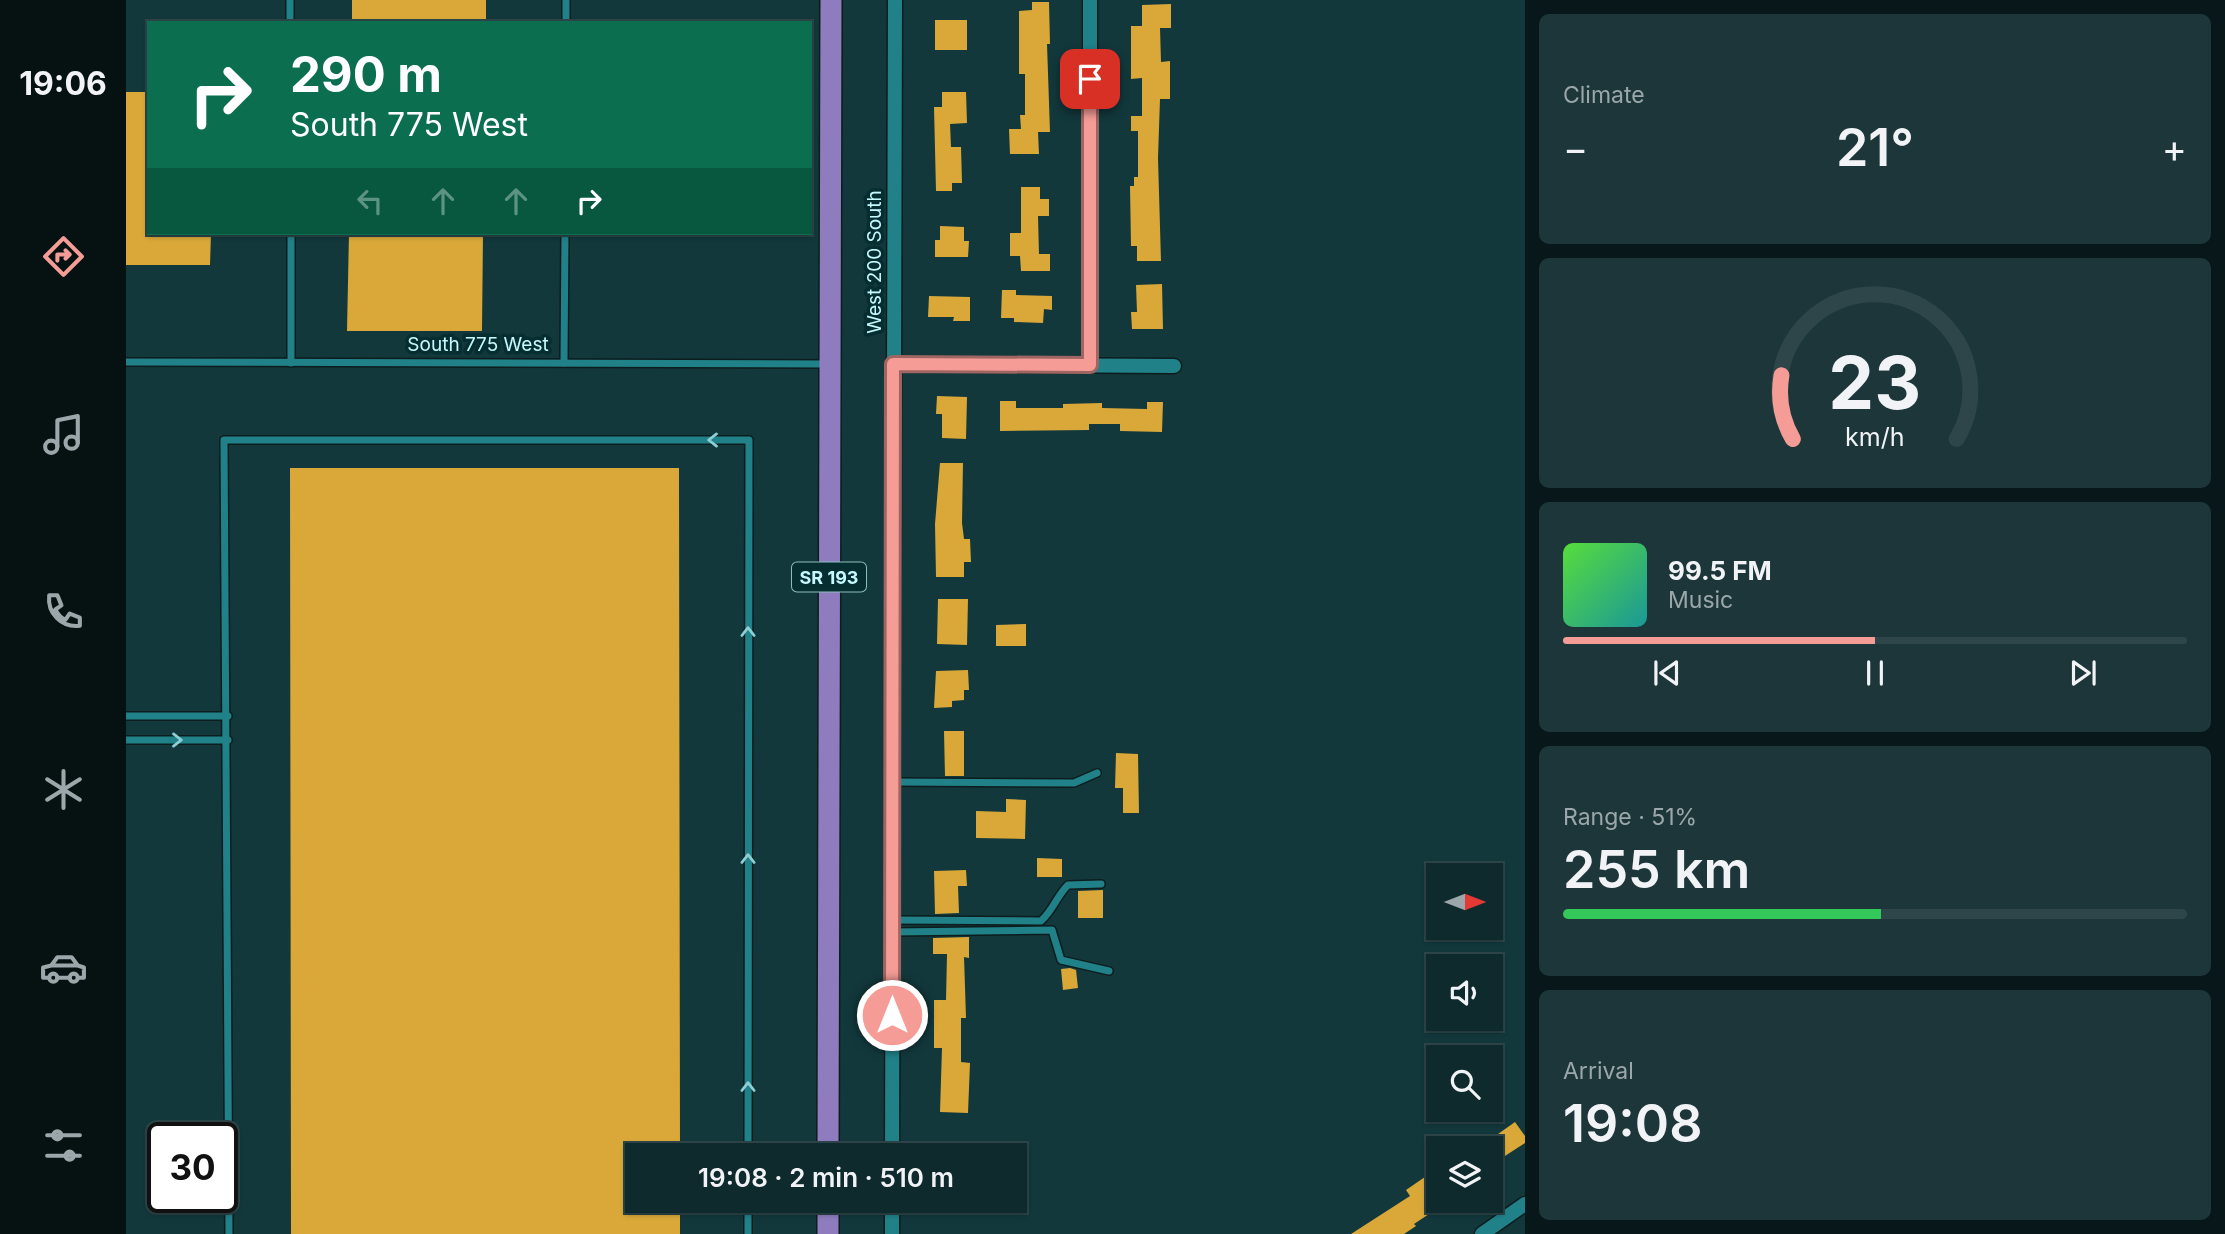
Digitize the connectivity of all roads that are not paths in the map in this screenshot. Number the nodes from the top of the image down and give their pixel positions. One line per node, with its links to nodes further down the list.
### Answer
1 (290, 0): 6 (lane)
2 (566, 0): 7 (lane)
3 (831, 0): 13 (main road, SR 193)
4 (895, 0): 14 (street, West 200 South)
5 (1090, 0): 15 (street)
6 (290, 21)
7 (566, 21)
8 (291, 235): 11 (lane)
9 (565, 235): 12 (lane)
10 (126, 362): 11 (lane, South 775 West)
11 (291, 363): 12 (lane, South 775 West)
12 (564, 363): 13 (lane, South 775 West)
13 (830, 364): 27 (main road, SR 193)
14 (893, 364): 15 (street); 22 (street, West 200 South)
15 (1090, 365): 16 (street)
16 (1174, 366)
17 (126, 716): 18 (lane)
18 (228, 716): 20 (lane); 26 (lane, one-way to 18)
19 (126, 740): 20 (lane, one-way to 20)
20 (228, 740): 33 (lane)
21 (1097, 773): 22 (lane)
22 (893, 782): 24 (street, West 200 South)
23 (1101, 884): 24 (lane)
24 (893, 925): 25 (lane); 28 (street, West 200 South)
25 (1109, 971)
26 (748, 1143)
27 (828, 1143)
28 (892, 1143)
29 (1525, 1204): 37 (street)
30 (748, 1213): 34 (lane)
31 (828, 1213): 35 (main road)
32 (892, 1213): 36 (street)
33 (229, 1234)
34 (748, 1234)
35 (828, 1234)
36 (892, 1234)
37 (1482, 1234)

